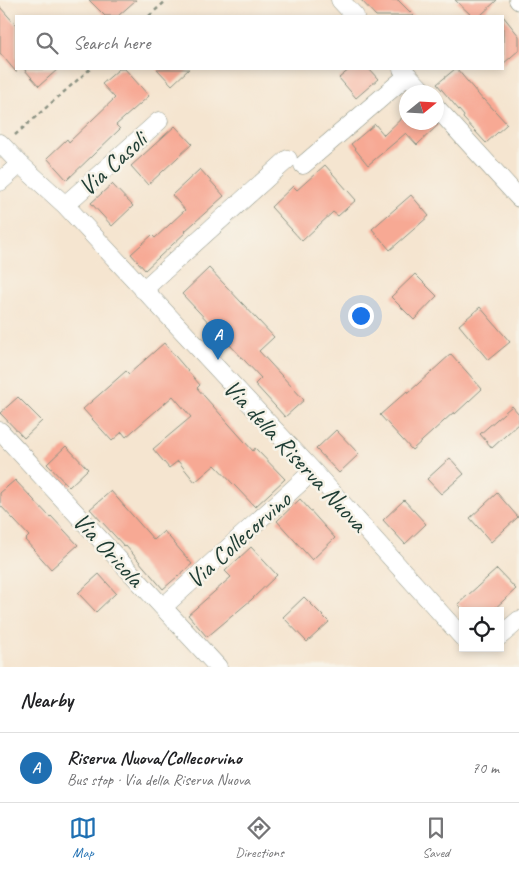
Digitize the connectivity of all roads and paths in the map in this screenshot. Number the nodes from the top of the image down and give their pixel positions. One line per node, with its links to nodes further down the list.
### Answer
1 (167, 0): 3 (path)
2 (340, 0): 4 (street)
3 (150, 15)
4 (354, 15)
5 (89, 70): 10 (path)
6 (405, 72): 7 (street); 15 (street)
7 (417, 85)
8 (444, 116): 13 (street)
9 (159, 121): 14 (street, Via Casoli)
10 (1, 144): 11 (street, Via della Riserva Nuova)
11 (20, 164): 12 (street); 14 (street, Via della Riserva Nuova)
12 (0, 182)
13 (519, 198)
14 (65, 205): 15 (street, Via della Riserva Nuova)
15 (143, 290): 17 (street, Via della Riserva Nuova)
16 (0, 431): 18 (street, Via Oricola)
17 (312, 471): 18 (street, Via Collecorvino); 21 (street, Via della Riserva Nuova)
18 (163, 607): 22 (street, Via Oricola)
19 (519, 620): 20 (street)
20 (504, 633)
21 (459, 634)
22 (218, 667)

